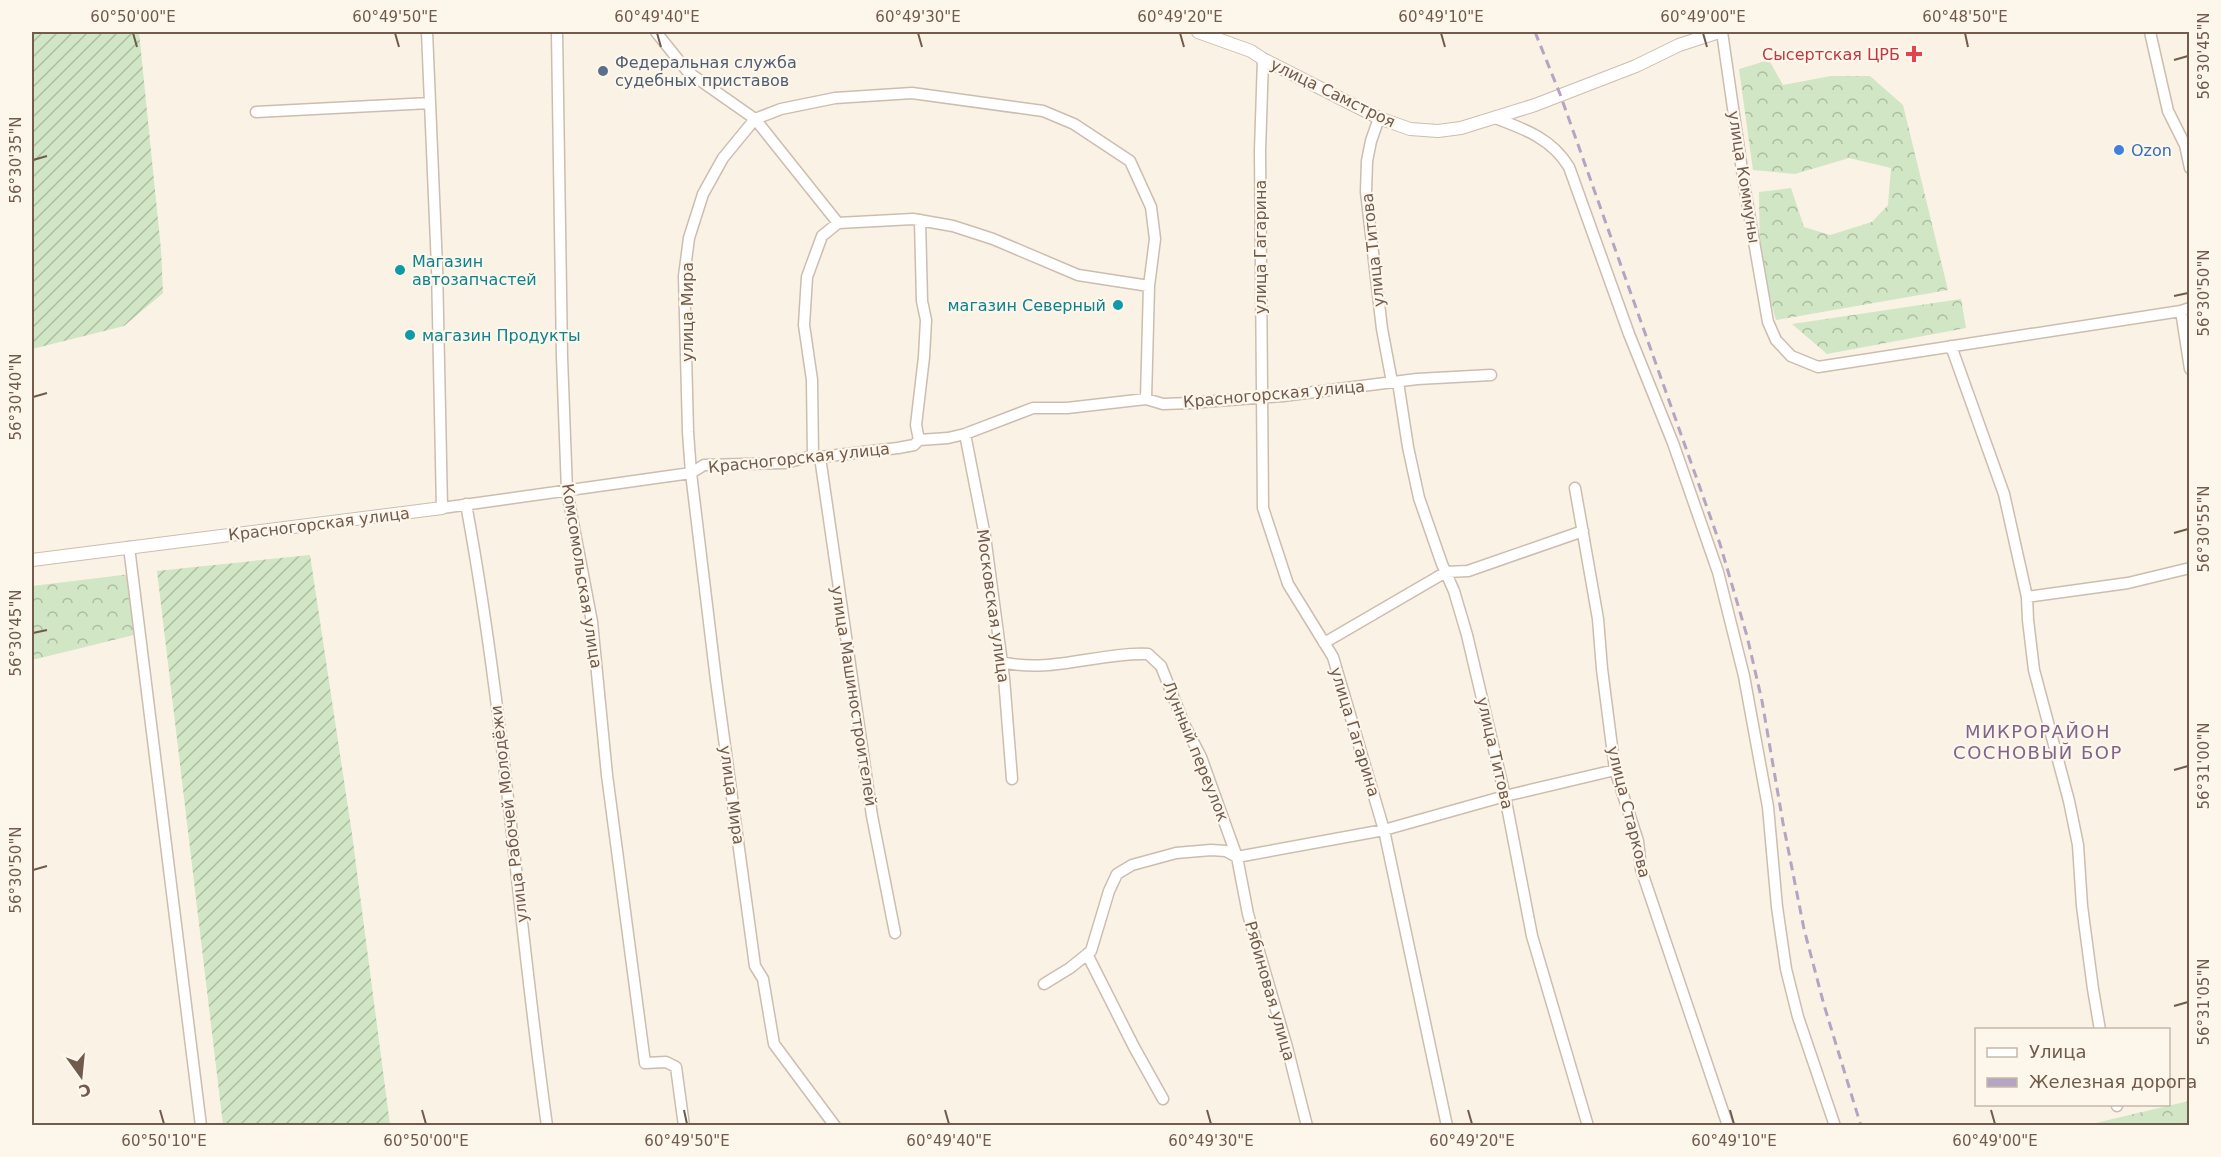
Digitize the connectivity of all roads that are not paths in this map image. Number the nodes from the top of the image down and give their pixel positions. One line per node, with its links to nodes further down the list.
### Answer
1 (427, 32): 8 (street)
2 (557, 32): 29 (street, Комсомольская улица)
3 (656, 32): 12 (street)
4 (1198, 32): 7 (street, улица Самстроя)
5 (1720, 32): 11 (street, улица Самстроя); 18 (street, улица Коммуны)
6 (2150, 32): 13 (street)
7 (1263, 59): 10 (street, улица Самстроя); 22 (street, улица Гагарина)
8 (430, 103): 9 (street); 31 (street)
9 (255, 112)
10 (1378, 118): 11 (street, улица Самстроя); 21 (street, улица Титова)
11 (1495, 118): 58 (street)
12 (755, 119): 15 (street); 16 (street); 27 (street, улица Мира)
13 (2190, 168)
14 (920, 220): 15 (street); 16 (street); 25 (street)
15 (838, 223): 26 (street, улица Машиностроителей)
16 (1149, 286): 23 (street)
17 (2185, 309): 18 (street); 19 (street)
18 (1951, 346): 37 (street)
19 (2190, 369)
20 (1491, 375): 21 (street, Красногорская улица)
21 (1395, 382): 22 (street, Красногорская улица); 36 (street, улица Титова)
22 (1261, 398): 23 (street, Красногорская улица); 38 (street, улица Гагарина)
23 (1146, 399): 24 (street, Красногорская улица)
24 (964, 434): 25 (street, Красногорская улица); 39 (street, Московская улица)
25 (919, 440): 26 (street, Красногорская улица)
26 (816, 456): 27 (street, Красногорская улица); 45 (street, улица Машиностроителей)
27 (691, 473): 29 (street, Красногорская улица); 53 (street, улица Мира)
28 (1575, 488): 32 (street, улица Старкова)
29 (567, 492): 30 (street, Красногорская улица); 52 (street, Комсомольская улица)
30 (466, 504): 31 (street, Красногорская улица); 51 (street, улица Рабочей Молодёжи)
31 (442, 508): 33 (street, Красногорская улица)
32 (1582, 531): 36 (street); 40 (street, улица Старкова)
33 (129, 547): 34 (street, Красногорская улица); 50 (street)
34 (32, 560)
35 (2190, 568): 37 (street)
36 (1446, 572): 38 (street); 42 (street, улица Титова)
37 (2027, 597): 48 (street)
38 (1324, 643): 43 (street, улица Гагарина)
39 (1002, 662): 41 (street, Московская улица); 44 (street, Лунный переулок)
40 (1615, 770): 42 (street); 57 (street, улица Старкова)
41 (1012, 779)
42 (1505, 796): 43 (street); 56 (street, улица Титова)
43 (1384, 830): 44 (street); 55 (street, улица Гагарина)
44 (1237, 857): 46 (street); 54 (street, Рябиновая улица)
45 (895, 933)
46 (1087, 954): 47 (street); 49 (street)
47 (1044, 984)
48 (2100, 1028)
49 (1163, 1099)
50 (201, 1125)
51 (547, 1125)
52 (684, 1125)
53 (835, 1125)
54 (1307, 1125)
55 (1447, 1125)
56 (1588, 1125)
57 (1728, 1125)
58 (1835, 1125)

